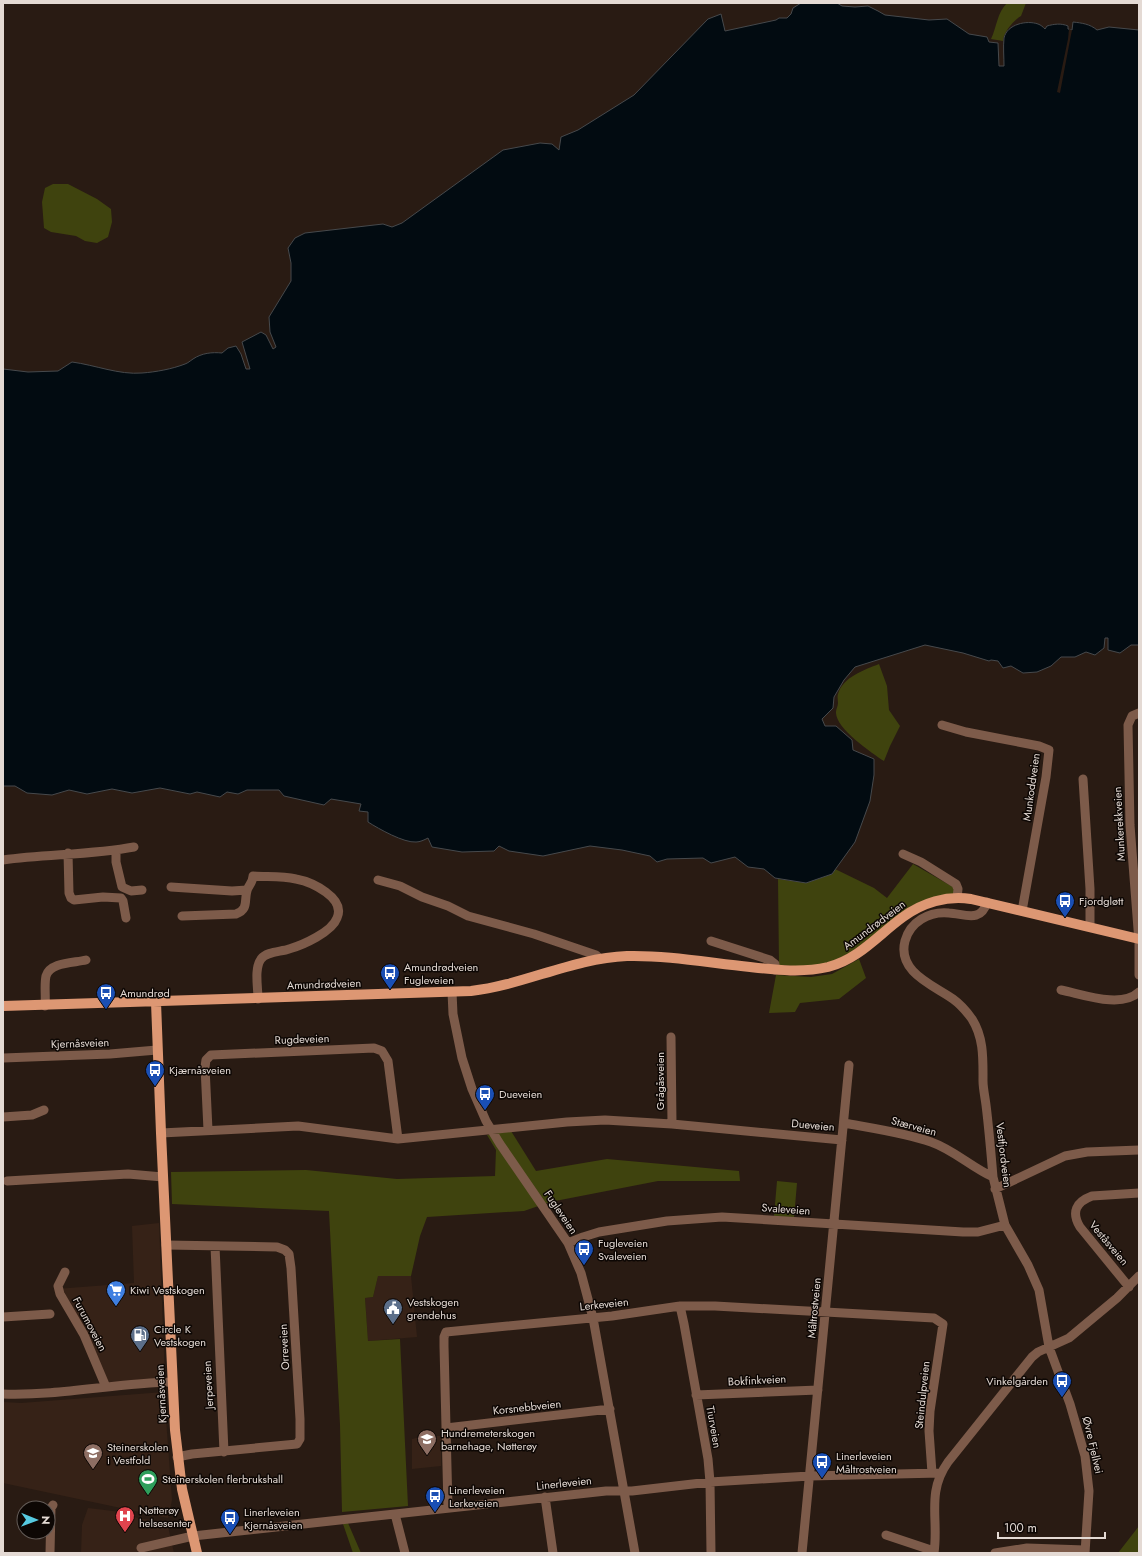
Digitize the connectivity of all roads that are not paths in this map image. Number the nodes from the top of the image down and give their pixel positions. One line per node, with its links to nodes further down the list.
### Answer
1 (1139, 713): 19 (street, Munkerekkveien)
2 (942, 725): 15 (street, Munkoddveien)
3 (1083, 779): 18 (street)
4 (134, 848): 5 (street)
5 (116, 851): 6 (street); 11 (street)
6 (68, 853): 8 (street); 17 (street)
7 (903, 854): 13 (street)
8 (3, 860)
9 (378, 880): 21 (street)
10 (172, 888): 12 (street)
11 (142, 890)
12 (247, 890): 16 (street); 28 (street)
13 (957, 898): 14 (main road, Amundrødveien); 23 (main road, Amundrødveien)
14 (986, 902): 15 (main road); 47 (street, Vestfjordveien)
15 (1022, 911): 18 (main road)
16 (182, 916)
17 (126, 918)
18 (1090, 927): 19 (main road)
19 (1139, 939): 24 (street, Munkerekkveien)
20 (711, 941): 23 (street)
21 (600, 959): 23 (main road, Amundrødveien); 26 (main road, Amundrødveien)
22 (86, 960): 31 (street)
23 (775, 970)
24 (1139, 975)
25 (1060, 990): 27 (street)
26 (452, 992): 28 (main road, Amundrødveien); 41 (street, Fugleveien)
27 (1139, 992)
28 (258, 998): 29 (main road, Amundrødveien)
29 (156, 1002): 31 (main road, Amundrødveien); 33 (main road, Kjernåsveien)
30 (3, 1006): 31 (main road, Amundrødveien)
31 (45, 1006)
32 (671, 1037): 39 (street, Grågåsveien)
33 (157, 1050): 34 (street, Kjernåsveien); 42 (main road, Kjernåsveien)
34 (3, 1058)
35 (849, 1065): 38 (street, Måltrostveien)
36 (44, 1110): 37 (street)
37 (3, 1117)
38 (844, 1123): 44 (street, Måltrostveien); 47 (street, Stærveien)
39 (672, 1124): 41 (street, Dueveien); 44 (street, Dueveien)
40 (208, 1130): 42 (street, Dueveien); 43 (street, Dueveien); 43 (street, Rugdeveien)
41 (491, 1130): 43 (street, Dueveien); 53 (street, Fugleveien)
42 (160, 1133): 46 (main road, Kjernåsveien)
43 (398, 1139)
44 (842, 1140): 51 (street, Måltrostveien)
45 (1139, 1150): 49 (street)
46 (163, 1177): 48 (street); 54 (main road, Kjernåsveien)
47 (993, 1177): 49 (street, Vestfjordveien)
48 (7, 1181)
49 (995, 1189): 52 (street, Vestfjordveien)
50 (1139, 1193): 58 (street, Veståsveien)
51 (834, 1225): 52 (street, Svaleveien); 53 (street, Svaleveien); 60 (street, Måltrostveien)
52 (1005, 1225): 65 (street, Vestfjordveien)
53 (568, 1243): 63 (street, Fugleveien)
54 (166, 1245): 55 (street, Orreveien); 66 (main road, Kjernåsveien)
55 (215, 1246): 73 (street, Jerpeveien); 73 (street, Orreveien)
56 (65, 1272): 67 (street, Furumoveien)
57 (1139, 1276): 58 (street)
58 (1129, 1287): 65 (street)
59 (680, 1306): 60 (street, Lerkeveien); 63 (street, Lerkeveien); 70 (street, Tiurveien)
60 (825, 1313): 64 (street, Lerkeveien); 68 (street, Måltrostveien)
61 (50, 1314): 62 (street)
62 (3, 1317)
63 (594, 1318): 71 (street, Fugleveien); 72 (street, Lerkeveien)
64 (941, 1321): 75 (street, Steindulpveien)
65 (1049, 1347): 76 (street); 89 (street, Øvre Fjellvei)
66 (172, 1382): 67 (street); 74 (main road, Kjernåsveien)
67 (106, 1387): 69 (street)
68 (818, 1390): 70 (street, Bokfinkveien); 78 (street, Måltrostveien)
69 (3, 1394)
70 (696, 1395): 79 (street, Tiurveien)
71 (610, 1410): 72 (street, Korsnebbveien); 80 (street, Fugleveien)
72 (446, 1428): 82 (street, Lerkeveien)
73 (224, 1452): 74 (street, Orreveien)
74 (177, 1457): 85 (main road, Kjernåsveien)
75 (931, 1458): 76 (street); 77 (street, Steindulpveien)
76 (948, 1462): 77 (street)
77 (936, 1473): 78 (street, Linerleveien); 88 (street)
78 (810, 1476): 79 (street, Linerleveien); 96 (street, Måltrostveien)
79 (710, 1482): 80 (street, Linerleveien); 95 (street, Tiurveien)
80 (624, 1491): 81 (street, Linerleveien); 94 (street, Fugleveien)
81 (545, 1498): 82 (street, Linerleveien); 93 (street)
82 (448, 1508): 83 (street, Linerleveien)
83 (395, 1514): 85 (street, Linerleveien); 92 (street)
84 (886, 1535): 88 (street)
85 (193, 1536): 87 (street); 91 (main road, Kjernåsveien)
86 (50, 1540): 90 (street)
87 (141, 1548)
88 (934, 1552)
89 (1085, 1552): 97 (street)
90 (50, 1553)
91 (197, 1553)
92 (405, 1553)
93 (553, 1553)
94 (636, 1553)
95 (711, 1553)
96 (802, 1553)
97 (995, 1553)

